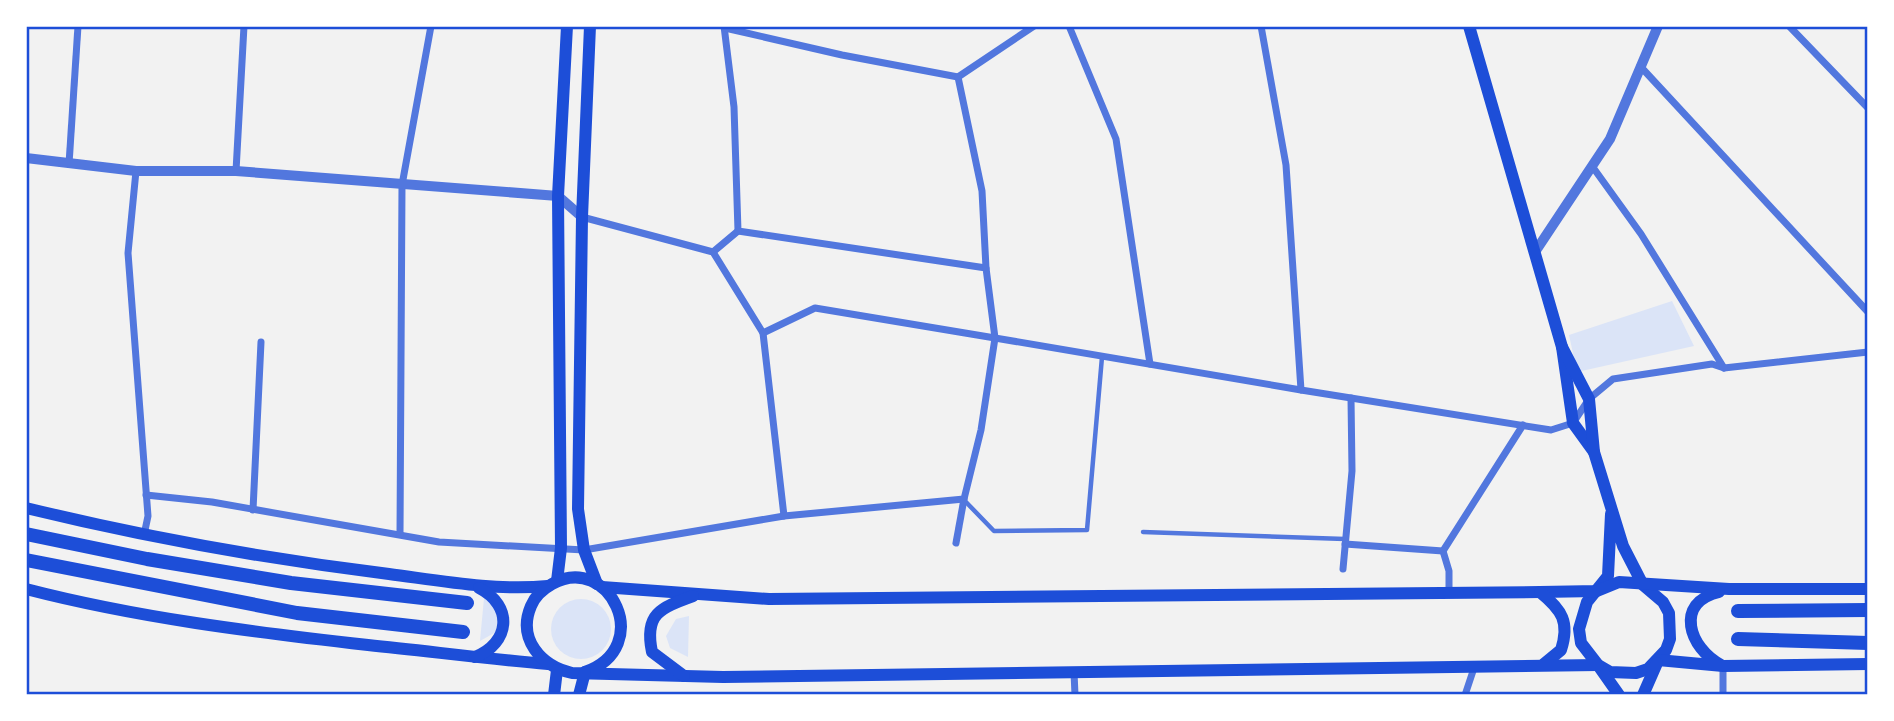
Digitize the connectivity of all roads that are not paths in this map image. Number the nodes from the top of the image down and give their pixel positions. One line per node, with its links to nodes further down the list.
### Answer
1 (78, 26): 17 (street)
2 (244, 26): 20 (street)
3 (431, 26): 21 (street)
4 (566, 26): 22 (main road)
5 (590, 26): 23 (main road)
6 (1034, 26): 14 (street)
7 (1069, 26): 35 (street)
8 (1261, 26): 37 (street)
9 (1469, 26): 26 (main road)
10 (1658, 26): 13 (street)
11 (1789, 26): 15 (street)
12 (724, 27): 14 (street); 24 (street)
13 (1639, 65): 18 (street); 28 (street)
14 (958, 77): 27 (street)
15 (1868, 108)
16 (26, 158): 17 (street)
17 (69, 164): 19 (street)
18 (1592, 166): 26 (street); 36 (street)
19 (136, 171): 20 (street); 43 (street)
20 (236, 171): 21 (street)
21 (402, 186): 22 (street); 51 (street)
22 (558, 197): 23 (street); 55 (main road)
23 (582, 217): 25 (street); 56 (main road)
24 (738, 231): 25 (street); 27 (street)
25 (712, 252): 29 (street)
26 (1535, 252): 32 (main road)
27 (986, 268): 30 (street)
28 (1868, 312)
29 (763, 333): 30 (street); 48 (street)
30 (996, 338): 34 (street); 44 (street)
31 (261, 342): 46 (street)
32 (1562, 347): 39 (main road); 40 (main road)
33 (1868, 352): 36 (street)
34 (1102, 356): 35 (street); 44 (lane)
35 (1150, 364): 37 (street)
36 (1724, 368): 39 (street)
37 (1301, 390): 38 (street)
38 (1351, 398): 41 (street); 53 (street)
39 (1588, 399): 40 (street); 42 (main road)
40 (1573, 423): 41 (street); 42 (main road)
41 (1523, 425): 57 (street)
42 (1594, 452): 47 (main road)
43 (146, 495): 46 (street); 52 (street)
44 (964, 499): 48 (street); 54 (street)
45 (26, 508): 52 (main road)
46 (253, 510): 51 (street)
47 (1612, 514): 63 (main road); 67 (main road)
48 (784, 516): 56 (street)
49 (1143, 532): 53 (lane)
50 (26, 534): 71 (highway)
51 (400, 534): 55 (street)
52 (144, 535): 61 (main road)
53 (1345, 541): 57 (street); 59 (street)
54 (956, 543)
55 (561, 548): 56 (street); 60 (main road)
56 (584, 550): 62 (main road)
57 (1443, 551): 68 (street)
58 (26, 560): 74 (highway)
59 (1343, 569)
60 (553, 583): 61 (main road); 62 (main road); 83 (main road)
61 (472, 585): 77 (main road)
62 (599, 585): 70 (main road); 85 (main road)
63 (1643, 585): 65 (main road); 67 (main road); 78 (main road)
64 (26, 589): 77 (main road)
65 (1729, 589): 66 (main road); 82 (main road)
66 (1868, 589)
67 (1597, 590): 69 (main road); 81 (main road)
68 (1449, 592): 69 (main road); 70 (main road)
69 (1541, 592): 79 (main road)
70 (696, 594): 87 (main road)
71 (467, 603)
72 (1868, 610): 73 (highway)
73 (1738, 611)
74 (463, 632)
75 (1738, 639): 76 (highway)
76 (1868, 643)
77 (471, 658): 83 (main road)
78 (1658, 660): 81 (main road); 82 (main road); 93 (main road)
79 (1544, 664): 81 (main road); 84 (main road)
80 (1868, 664): 82 (main road)
81 (1598, 665): 92 (main road)
82 (1723, 666): 94 (street)
83 (553, 667): 85 (main road); 88 (main road)
84 (1474, 668): 86 (main road); 91 (street)
85 (585, 672): 87 (main road); 89 (main road)
86 (1074, 672): 87 (main road); 90 (street)
87 (684, 676)
88 (554, 695)
89 (579, 695)
90 (1075, 695)
91 (1465, 695)
92 (1619, 695)
93 (1643, 695)
94 (1723, 695)

